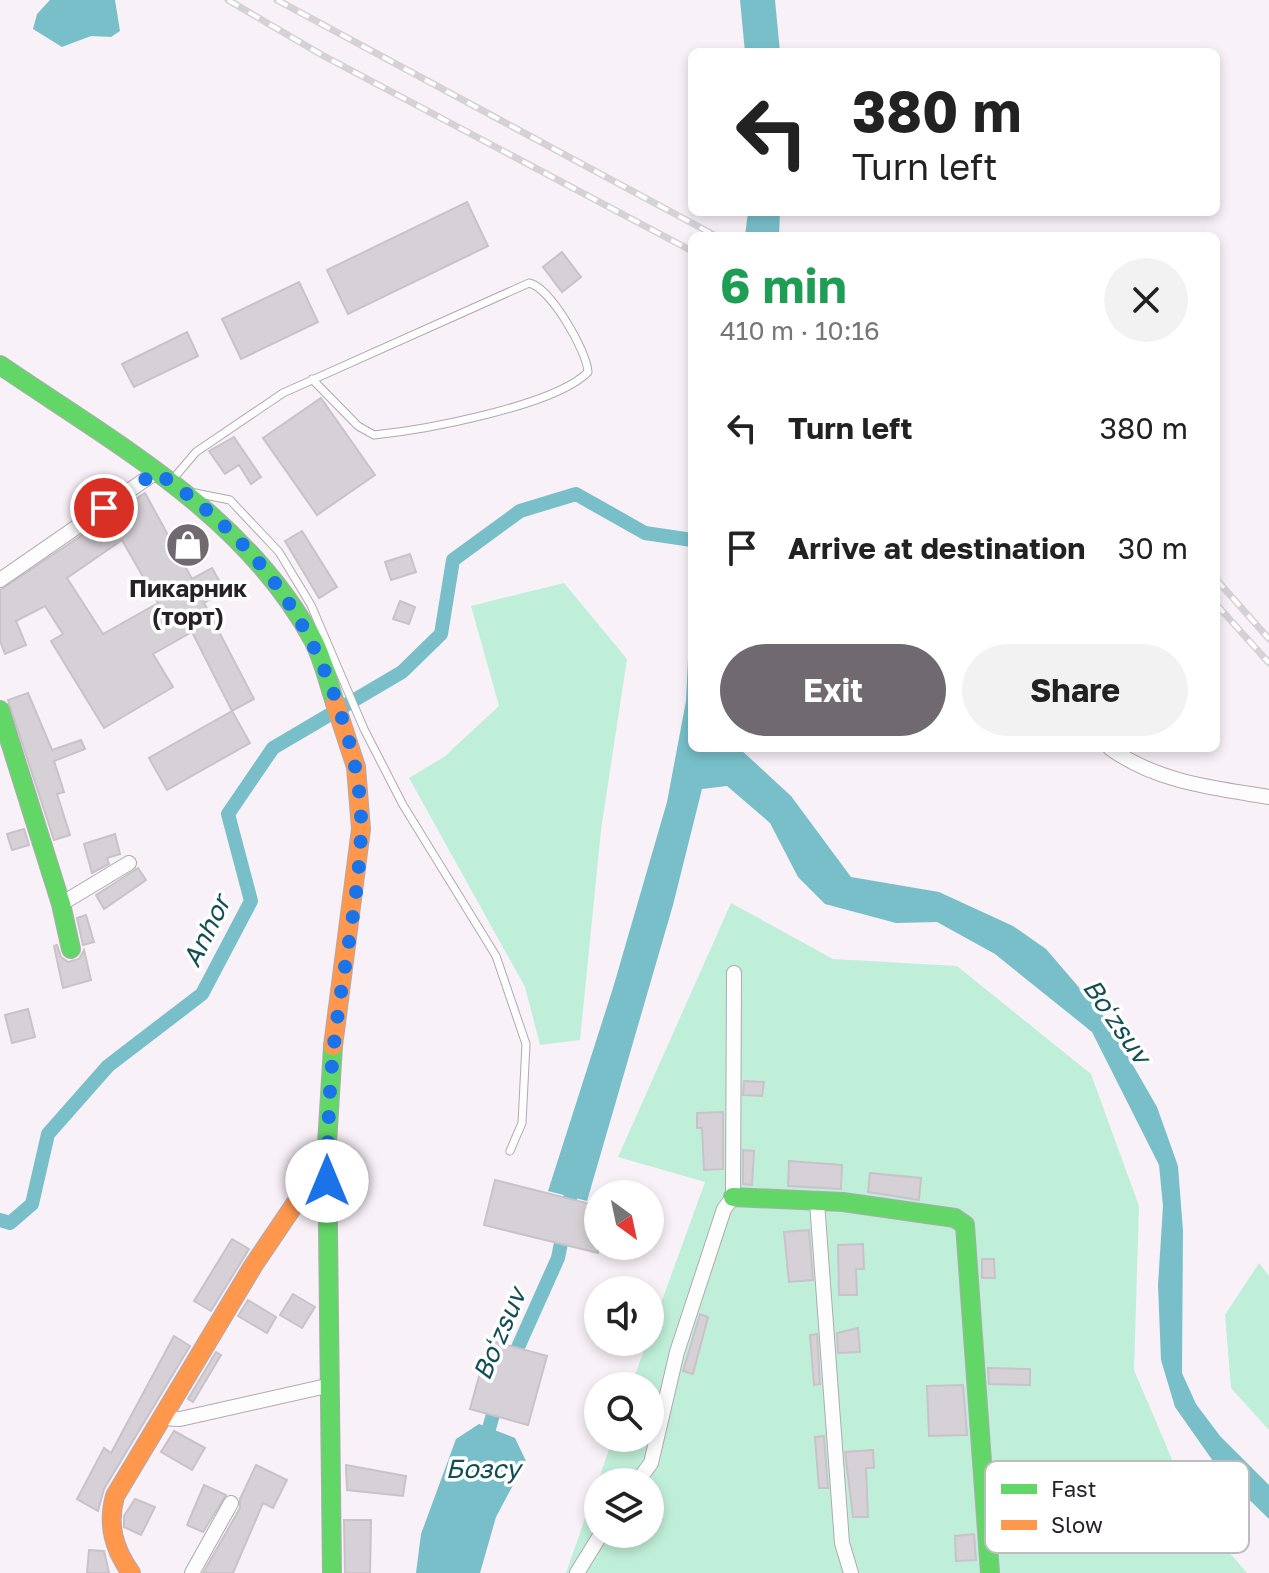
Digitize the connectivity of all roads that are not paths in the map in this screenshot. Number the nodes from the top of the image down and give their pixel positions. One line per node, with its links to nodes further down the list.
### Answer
1 (0, 365): 3 (main road)
2 (312, 379): 2 (lane); 3 (lane)
3 (171, 481): 4 (street); 6 (main road)
4 (0, 580)
5 (0, 710): 10 (main road)
6 (356, 734): 13 (lane); 14 (main road)
7 (1116, 752): 8 (street)
8 (1269, 797)
9 (129, 863): 10 (street)
10 (61, 904): 11 (main road)
11 (71, 949)
12 (734, 973): 15 (street)
13 (510, 1151)
14 (327, 1181): 17 (main road); 18 (main road)
15 (733, 1197): 16 (main road); 19 (street)
16 (817, 1202): 21 (main road); 28 (street)
17 (331, 1385): 18 (street); 26 (main road)
18 (161, 1418): 24 (main road)
19 (647, 1468)
20 (231, 1503): 25 (street)
21 (985, 1515)
22 (592, 1548): 27 (street)
23 (988, 1553): 29 (main road)
24 (131, 1573)
25 (192, 1573)
26 (332, 1573)
27 (577, 1573)
28 (851, 1573)
29 (989, 1573)

